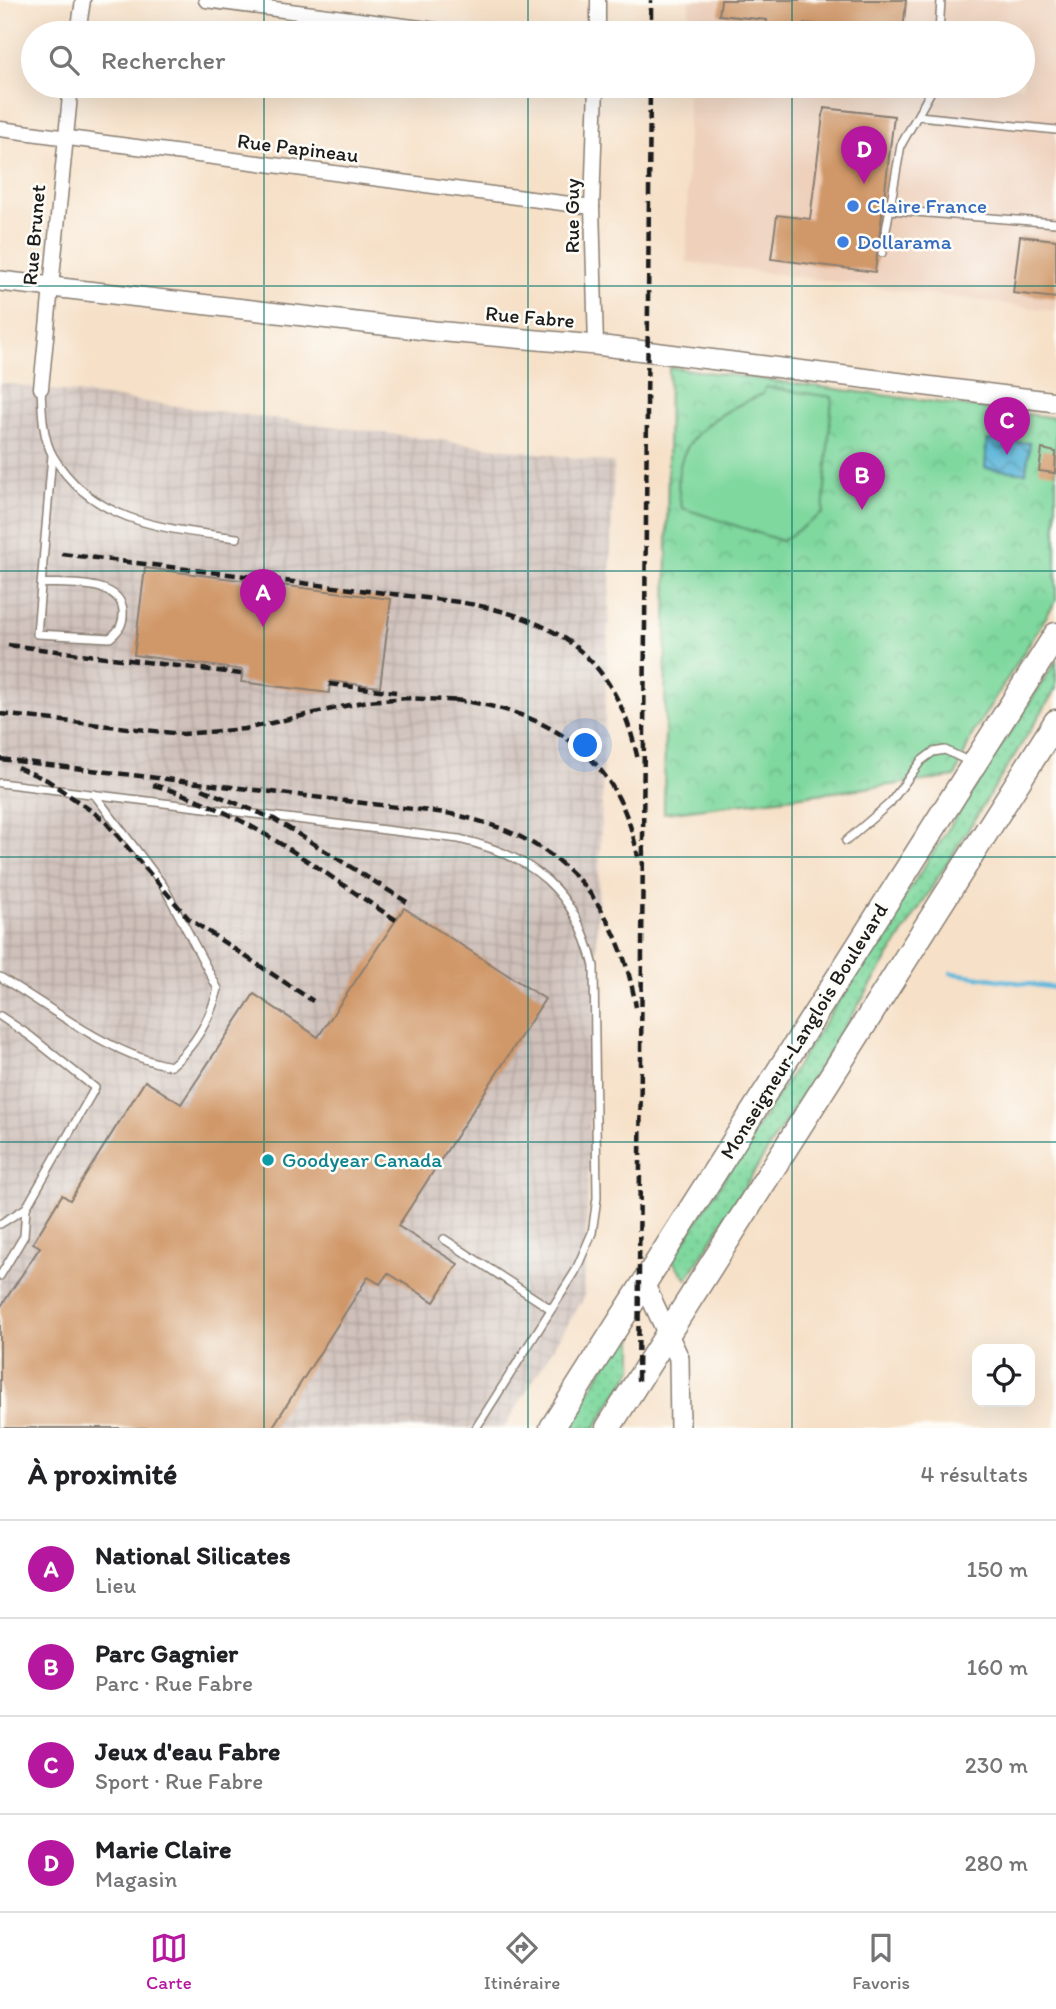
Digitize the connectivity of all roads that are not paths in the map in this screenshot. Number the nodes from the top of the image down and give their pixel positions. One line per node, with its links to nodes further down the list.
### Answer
1 (83, 0): 5 (street)
2 (206, 0): 6 (street)
3 (598, 0): 7 (street)
4 (942, 0): 8 (lane)
5 (80, 21)
6 (367, 21)
7 (598, 21)
8 (940, 21)
9 (69, 98): 15 (street, Rue Brunet)
10 (596, 98): 16 (street, Rue Guy)
11 (928, 98): 12 (lane)
12 (919, 116): 14 (lane); 17 (lane)
13 (0, 129): 15 (street, Rue Papineau)
14 (1056, 130)
15 (64, 139): 16 (street, Rue Papineau); 21 (street, Rue Brunet)
16 (592, 208): 22 (street, Rue Guy)
17 (890, 210): 18 (lane); 19 (lane)
18 (1056, 223)
19 (882, 253)
20 (0, 281): 21 (street, Rue Fabre)
21 (51, 288): 22 (street, Rue Fabre); 23 (street, Rue Brunet)
22 (596, 345): 24 (street, Rue Fabre)
23 (41, 388): 25 (lane)
24 (1056, 402)
25 (52, 455): 26 (lane); 27 (lane)
26 (237, 538)
27 (42, 583): 27 (lane)
28 (1056, 635): 30 (highway, Monseigneur-Langlois Boulevard)
29 (1056, 722): 42 (highway)
30 (974, 764): 33 (lane); 40 (highway, Monseigneur-Langlois Boulevard)
31 (0, 783): 32 (lane)
32 (94, 794): 34 (lane); 41 (lane)
33 (846, 841)
34 (0, 977)
35 (0, 1016): 36 (lane)
36 (26, 1208): 37 (lane); 39 (lane)
37 (0, 1224)
38 (444, 1239): 41 (lane)
39 (0, 1276)
40 (644, 1283): 42 (street); 44 (highway, Monseigneur-Langlois Boulevard)
41 (551, 1309): 43 (lane)
42 (669, 1333): 45 (highway); 46 (street)
43 (476, 1428)
44 (552, 1428)
45 (608, 1428)
46 (680, 1428)

